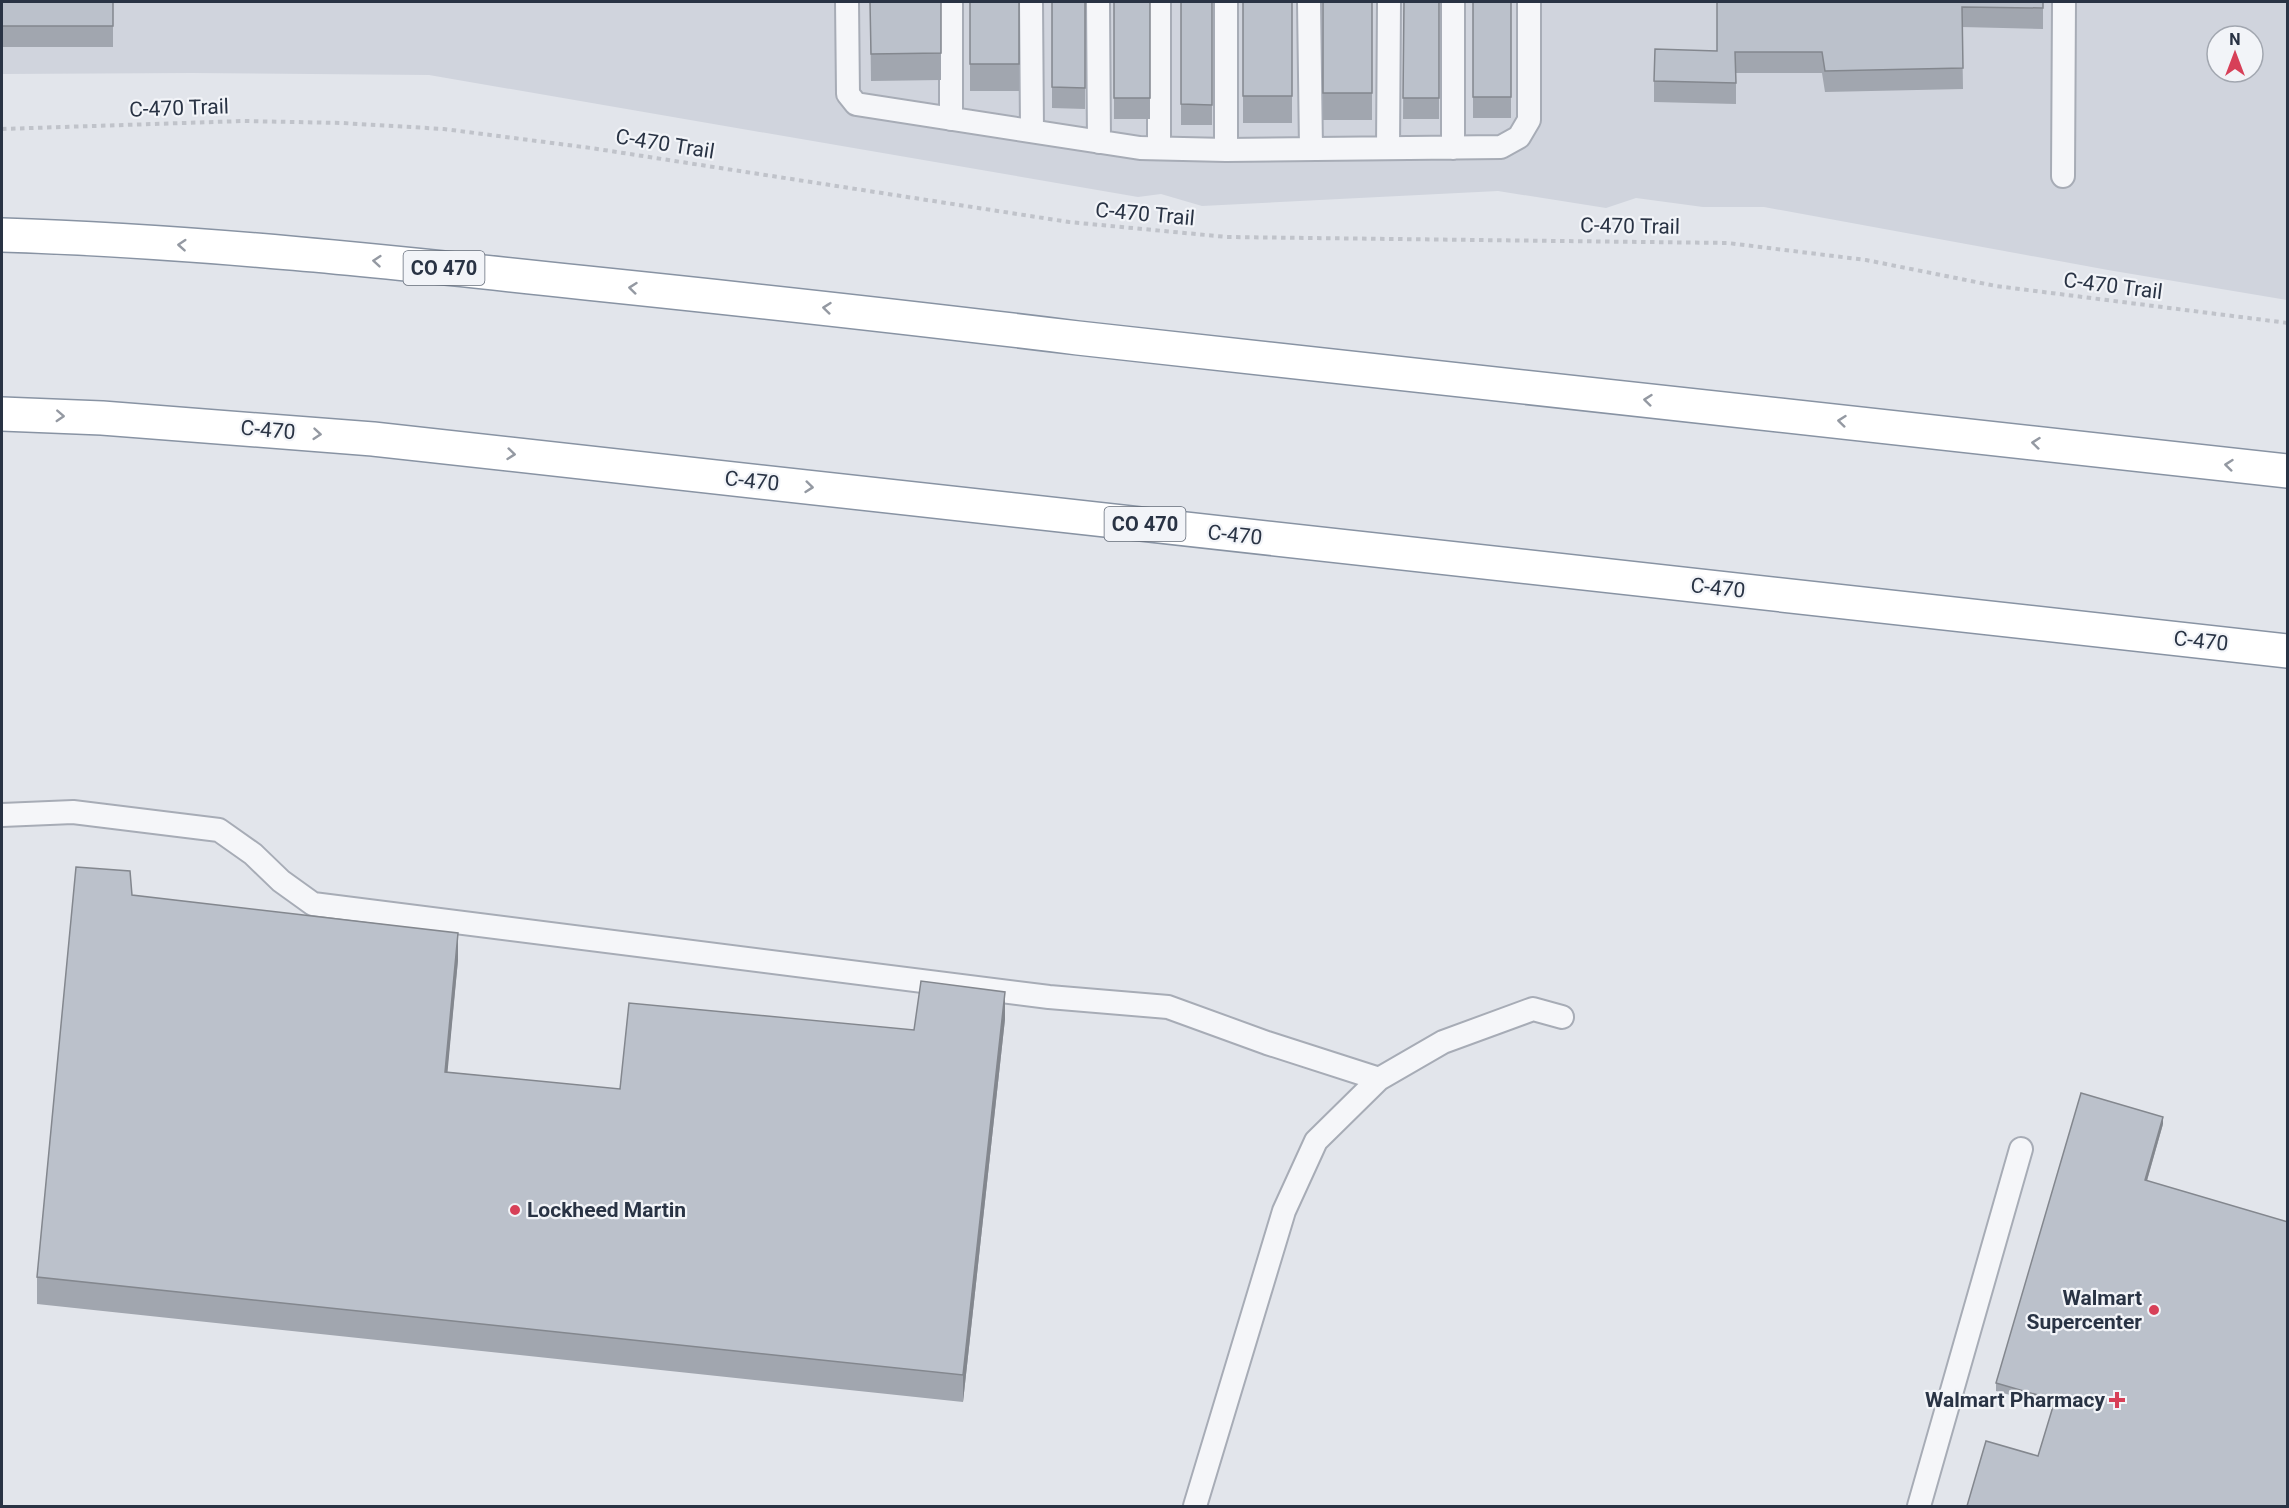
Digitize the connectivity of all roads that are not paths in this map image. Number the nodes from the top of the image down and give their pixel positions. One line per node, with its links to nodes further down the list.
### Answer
1 (847, 2): 12 (lane)
2 (951, 2): 12 (lane)
3 (1031, 2): 13 (lane)
4 (1098, 2): 14 (lane)
5 (1159, 2): 15 (lane)
6 (1226, 2): 19 (lane)
7 (1309, 2): 18 (lane)
8 (1389, 2): 16 (lane)
9 (1453, 2): 17 (lane)
10 (1529, 2): 17 (lane)
11 (2064, 2): 20 (lane)
12 (951, 119): 13 (lane)
13 (1032, 131): 14 (lane)
14 (1099, 142): 15 (lane)
15 (1159, 148): 19 (lane)
16 (1388, 148): 17 (lane); 18 (lane)
17 (1453, 148)
18 (1311, 149): 19 (lane)
19 (1226, 150)
20 (2063, 176)
21 (2, 235): 23 (highway, CO 470, one-way to 21)
22 (2, 414): 24 (highway, C-470 / CO 470, one-way to 24)
23 (2288, 471)
24 (2288, 651)
25 (2, 815): 27 (lane)
26 (1562, 1017): 27 (lane)
27 (1379, 1079): 29 (lane)
28 (2020, 1149): 30 (lane)
29 (1195, 1506)
30 (1919, 1506)

